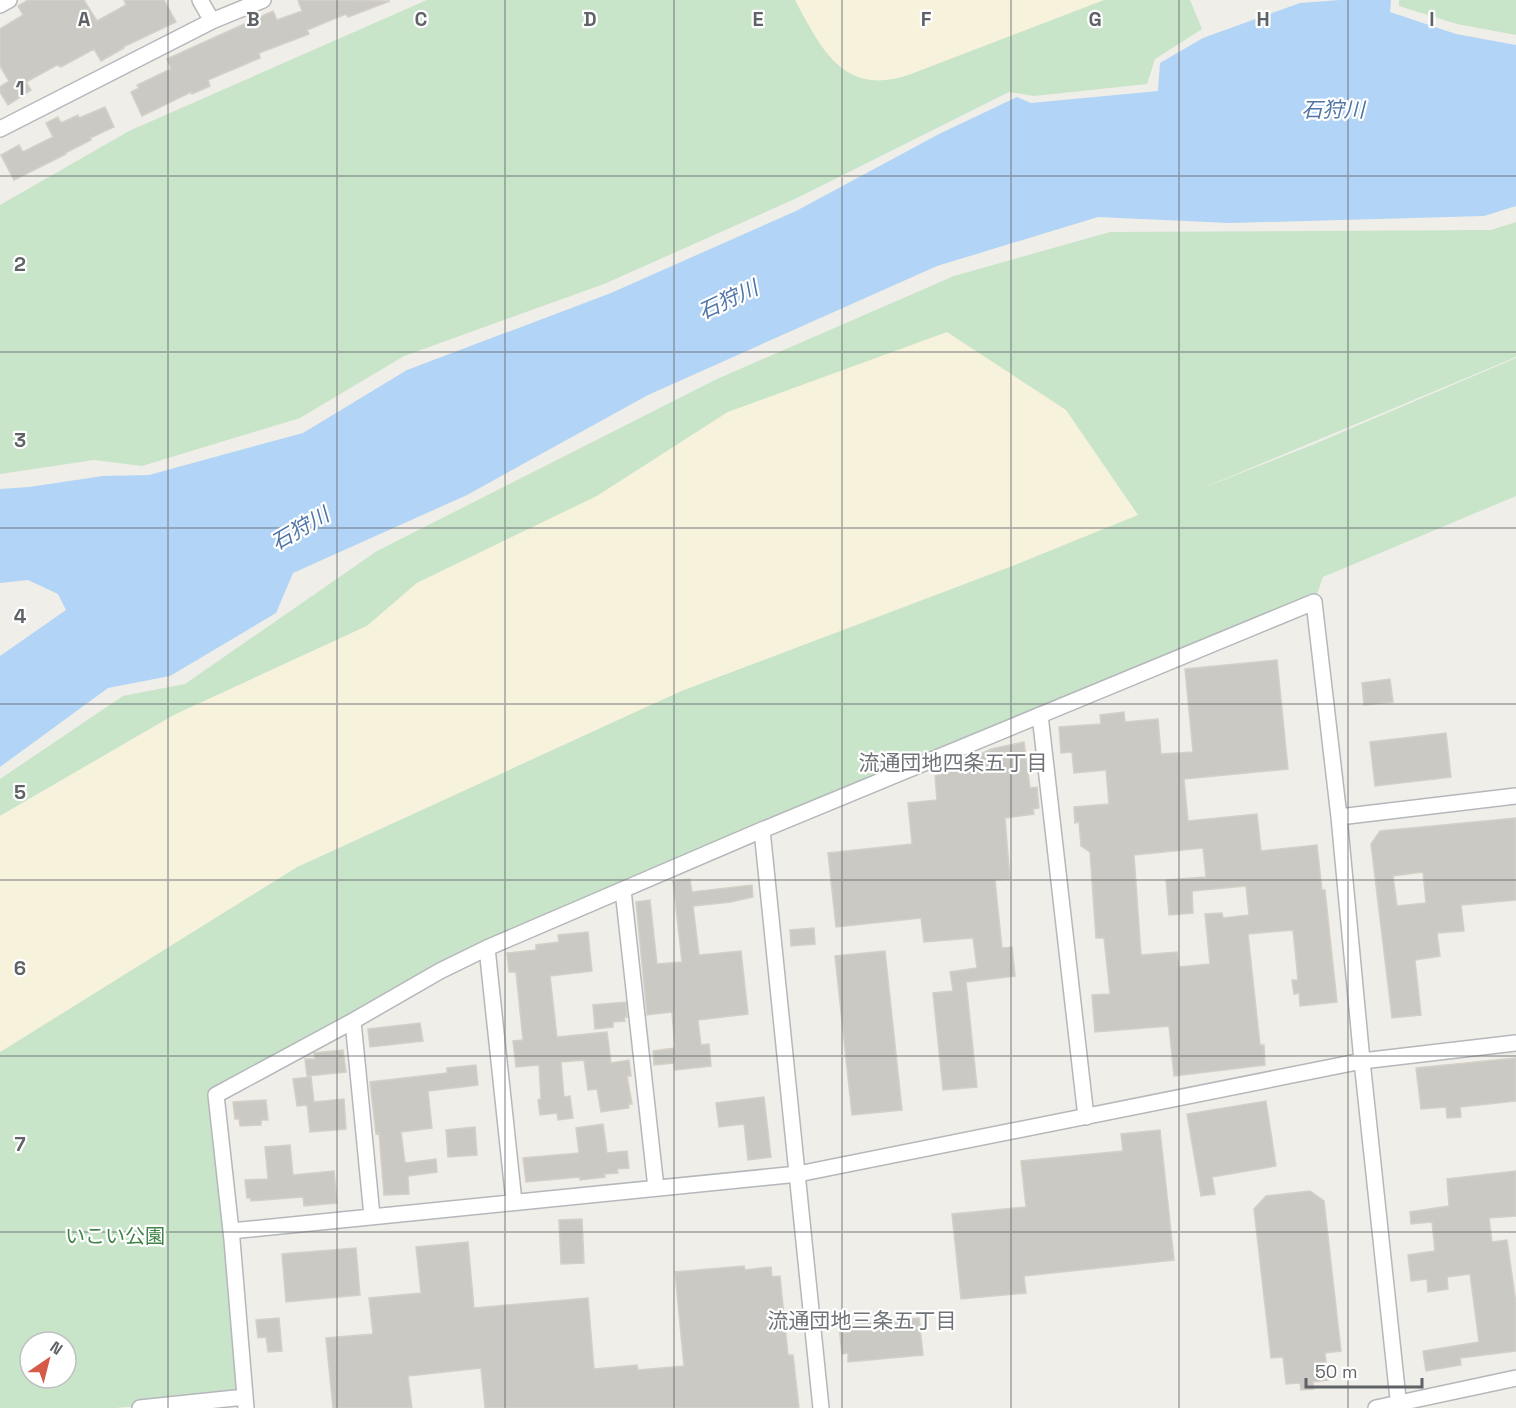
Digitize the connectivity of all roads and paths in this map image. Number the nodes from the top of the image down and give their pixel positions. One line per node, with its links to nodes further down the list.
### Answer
1 (9, 0): 4 (street)
2 (200, 0): 5 (street)
3 (263, 0): 5 (street)
4 (0, 5)
5 (212, 21): 6 (street)
6 (0, 129)
7 (1040, 715): 9 (street); 10 (street); 16 (street)
8 (1516, 796): 9 (street)
9 (1339, 816): 15 (street)
10 (762, 830): 11 (street); 17 (street)
11 (623, 890): 12 (street); 18 (street)
12 (487, 948): 13 (street); 19 (street)
13 (353, 1021): 20 (street); 21 (street)
14 (1516, 1043): 15 (street)
15 (1362, 1061): 16 (street); 24 (street)
16 (1086, 1117): 17 (street)
17 (798, 1174): 18 (street); 26 (street)
18 (656, 1188): 19 (street)
19 (514, 1202): 20 (street)
20 (372, 1216): 21 (street)
21 (231, 1231): 23 (street)
22 (1516, 1378): 24 (street)
23 (246, 1403): 25 (street)
24 (1399, 1406): 27 (street)
25 (140, 1408)
26 (821, 1408)
27 (1376, 1408)

